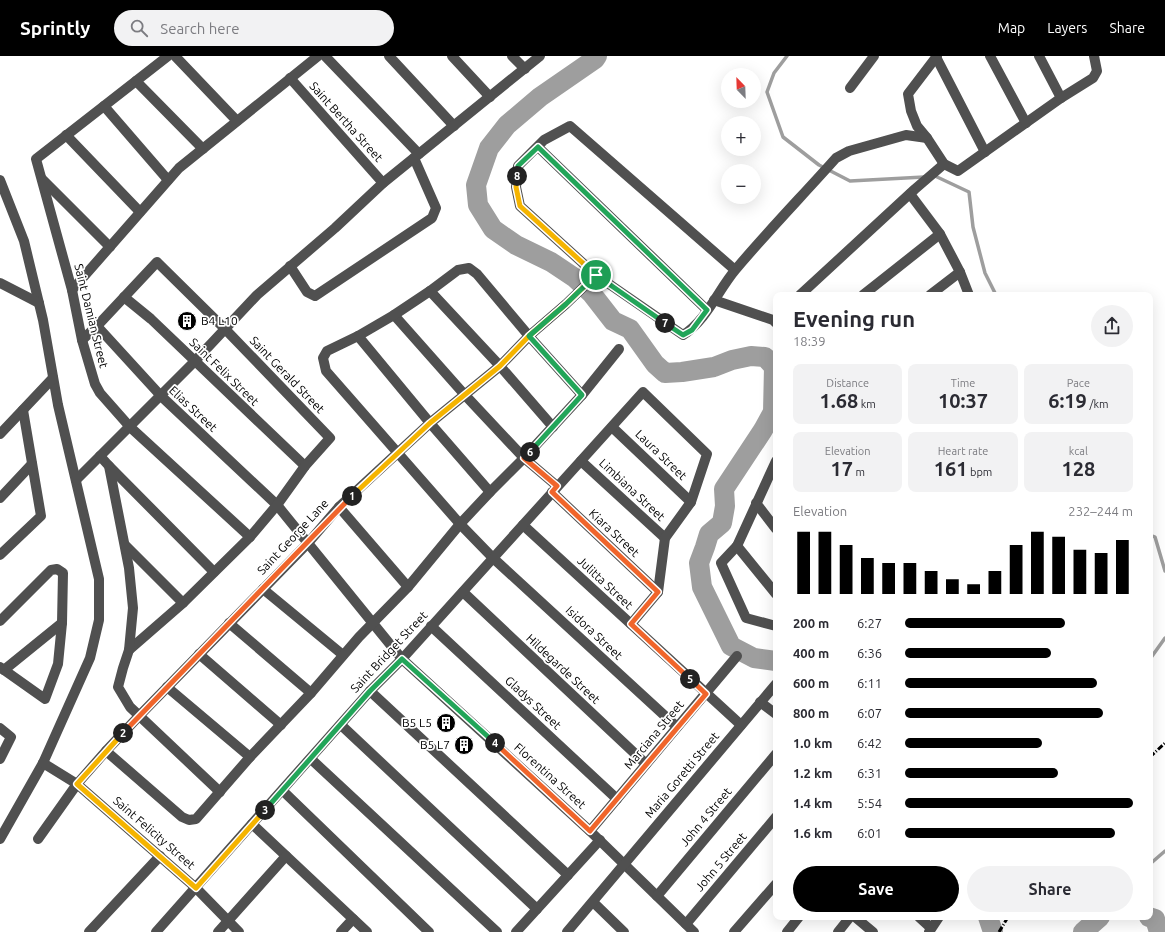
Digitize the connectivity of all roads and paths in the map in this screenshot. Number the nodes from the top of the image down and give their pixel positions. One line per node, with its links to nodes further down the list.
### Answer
1 (168, 56): 16 (street)
2 (175, 56): 21 (street)
3 (318, 56): 15 (street)
4 (325, 56): 29 (street)
5 (389, 56): 23 (street)
6 (452, 56): 18 (street)
7 (512, 56): 14 (street)
8 (540, 56): 14 (street)
9 (874, 56): 17 (street)
10 (990, 56): 22 (street)
11 (1039, 56): 19 (street)
12 (1094, 56): 19 (street)
13 (937, 57): 25 (street); 28 (street)
14 (525, 69): 18 (street)
15 (290, 78): 21 (street); 34 (street, Saint Bertha Street)
16 (136, 80): 20 (street); 27 (street)
17 (850, 88)
18 (490, 97): 23 (street)
19 (1061, 98): 22 (street)
20 (104, 106): 24 (street); 33 (street)
21 (237, 121): 27 (street)
22 (1026, 123): 28 (street)
23 (454, 126): 29 (street)
24 (66, 135): 31 (street, Saint Damian Street); 36 (street)
25 (927, 138): 30 (street); 40 (street)
26 (538, 147): 40 (street); 42 (street); 53 (street)
27 (203, 149): 33 (street)
28 (985, 152): 30 (street)
29 (416, 156): 34 (street); 39 (street)
30 (944, 164): 35 (street)
31 (41, 177): 38 (street); 44 (street, Saint Damian Street)
32 (0, 180): 52 (street)
33 (168, 180): 36 (street)
34 (383, 183): 39 (street)
35 (910, 194): 37 (street); 46 (street)
36 (140, 212): 38 (street)
37 (940, 234): 41 (street); 47 (street)
38 (110, 247): 44 (street)
39 (290, 266): 57 (street)
40 (735, 270): 51 (street)
41 (960, 272): 48 (street); 49 (street)
42 (594, 277): 53 (street); 59 (street, Saint George Lane)
43 (1, 281): 52 (street)
44 (72, 290): 60 (street, Saint Damian Street)
45 (430, 291): 54 (street); 59 (street); 63 (street)
46 (803, 292)
47 (867, 292)
48 (934, 292)
49 (968, 292)
50 (124, 297): 56 (street); 57 (street, Saint Gerald Street); 62 (street, Saint Felix Street)
51 (714, 300): 53 (street); 55 (street)
52 (39, 303): 64 (street)
53 (707, 310)
54 (394, 315): 58 (street); 65 (street, Kiara Street)
55 (773, 319)
56 (97, 326): 60 (street); 67 (street, Elias Street)
57 (226, 330): 62 (street); 80 (street, Saint Gerald Street)
58 (358, 336): 69 (street); 74 (street, Isidora Street)
59 (529, 336): 63 (street, Saint George Lane); 66 (street)
60 (82, 340): 70 (street, Saint Damian Street)
61 (619, 349): 66 (street)
62 (194, 362): 67 (street); 80 (street, Saint Felix Street)
63 (500, 366): 65 (street, Saint George Lane); 71 (street)
64 (53, 378): 68 (street); 82 (street)
65 (464, 394): 69 (street, Saint George Lane); 76 (street, Kiara Street)
66 (582, 395): 71 (street)
67 (161, 396): 70 (street); 88 (street, Elias Street)
68 (23, 410): 73 (street); 78 (street)
69 (430, 423): 74 (street, Saint George Lane); 84 (street)
70 (130, 427): 75 (street); 93 (street, Saint Damian Street)
71 (553, 427): 76 (street)
72 (612, 427): 77 (street, Saint Bridget Street); 86 (street, Laura Street); 86 (street, Saint Bridget Street)
73 (0, 434)
74 (398, 452): 89 (street, Saint George Lane); 90 (street, Isidora Street)
75 (100, 456): 79 (street); 82 (street)
76 (524, 458): 83 (street, Kiara Street); 84 (street)
77 (582, 461): 83 (street, Saint Bridget Street); 94 (street, Limbiana Street)
78 (32, 464): 85 (street); 98 (street)
79 (109, 466): 96 (street); 100 (street)
80 (304, 466): 88 (street)
81 (773, 467): 87 (street)
82 (76, 480): 138 (street)
83 (555, 489): 91 (street, Saint Bridget Street); 105 (street, Kiara Street)
84 (490, 492): 90 (street)
85 (0, 498)
86 (691, 502): 94 (street)
87 (756, 503): 92 (street); 97 (street)
88 (277, 505): 93 (street); 95 (street, Elias Street)
89 (339, 508): 95 (street, Saint George Lane); 101 (street)
90 (460, 524): 99 (street, Isidora Street); 101 (street)
91 (523, 525): 99 (street, Saint Bridget Street); 111 (street, Julitta Street)
92 (773, 525)
93 (250, 537): 100 (street)
94 (665, 538): 105 (street)
95 (308, 542): 102 (street, Saint George Lane); 110 (street, Florentina Street)
96 (125, 545): 106 (street); 114 (street)
97 (737, 546): 103 (street); 112 (street)
98 (0, 555)
99 (493, 558): 104 (street, Saint Bridget Street); 131 (street, Isidora Street)
100 (214, 572): 106 (street)
101 (408, 587): 110 (street)
102 (263, 589): 109 (street, Saint George Lane); 116 (street)
103 (773, 590)
104 (463, 592): 113 (street, Saint Bridget Street); 139 (street, Hildegarde Street)
105 (658, 592): 111 (street)
106 (183, 603): 114 (street)
107 (0, 622): 108 (street)
108 (62, 623): 119 (street); 119 (street)
109 (230, 623): 115 (street, Saint George Lane); 123 (street)
110 (373, 623): 116 (street); 118 (street, Florentina Street)
111 (631, 624): 124 (street, Julitta Street)
112 (773, 625)
113 (431, 626): 118 (street, Saint Bridget Street); 143 (street, Gladys Street)
114 (129, 650): 127 (street)
115 (199, 654): 120 (street, Saint George Lane); 128 (street)
116 (343, 655): 123 (street)
117 (737, 656): 124 (street, Marciana Street)
118 (402, 659): 122 (street, Saint Bridget Street); 146 (street, Florentina Street)
119 (2, 669)
120 (167, 687): 127 (street, Saint George Lane); 134 (street)
121 (773, 687): 125 (street, Maria Goretti Street)
122 (370, 691): 129 (street, Saint Bridget Street); 153 (street)
123 (311, 693): 128 (street)
124 (706, 694): 130 (street, Julitta Street); 131 (street, Marciana Street)
125 (760, 702): 126 (street); 130 (street, Maria Goretti Street)
126 (773, 712)
127 (140, 715): 133 (street, Saint George Lane); 142 (street)
128 (281, 725): 134 (street)
129 (341, 725): 137 (street, Saint Bridget Street); 158 (street)
130 (741, 725): 152 (street, Maria Goretti Street)
131 (677, 727): 139 (street, Marciana Street)
132 (0, 728): 136 (street)
133 (106, 751): 140 (street, Saint George Lane); 142 (street)
134 (250, 757): 142 (street)
135 (773, 758): 156 (street, John 4 Street)
136 (0, 759)
137 (311, 759): 141 (street, Saint Bridget Street); 175 (street)
138 (44, 763): 140 (street, Saint Felicity Street); 147 (street)
139 (646, 764): 143 (street, Marciana Street)
140 (77, 784): 148 (street, Saint George Lane); 150 (street, Saint Felicity Street)
141 (283, 791): 145 (street, Saint Bridget Street); 174 (street)
142 (220, 792)
143 (617, 799): 146 (street, Marciana Street)
144 (773, 821): 166 (street, John 5 Street)
145 (252, 824): 151 (street); 155 (street, Saint Bridget Street)
146 (590, 831): 149 (street, Florentina Street)
147 (0, 839)
148 (38, 839)
149 (600, 840): 152 (street, Florentina Street); 153 (street)
150 (160, 856): 155 (street, Saint Felicity Street); 168 (street)
151 (286, 856): 159 (street); 165 (street)
152 (625, 864): 156 (street, Florentina Street); 157 (street, Maria Goretti Street)
153 (568, 875): 158 (street)
154 (773, 887): 180 (street)
155 (196, 888): 165 (street, Saint Felicity Street); 169 (street, Saint Bridget Street)
156 (657, 896): 166 (street, Florentina Street)
157 (593, 902): 177 (street, Maria Goretti Street); 178 (street)
158 (537, 909): 176 (street)
159 (354, 919): 172 (street); 173 (street)
160 (797, 920): 181 (street)
161 (848, 920): 182 (street)
162 (859, 920): 183 (street)
163 (922, 920): 167 (street)
164 (937, 920): 167 (street)
165 (228, 921): 170 (street); 171 (street, Saint Felicity Street)
166 (686, 924): 179 (street, Florentina Street)
167 (930, 930)
168 (89, 932)
169 (156, 932)
170 (218, 932)
171 (239, 932)
172 (341, 932)
173 (367, 932)
174 (430, 932)
175 (497, 932)
176 (516, 932)
177 (567, 932)
178 (624, 932)
179 (694, 932)
180 (734, 932)
181 (787, 932)
182 (838, 932)
183 (873, 932)

